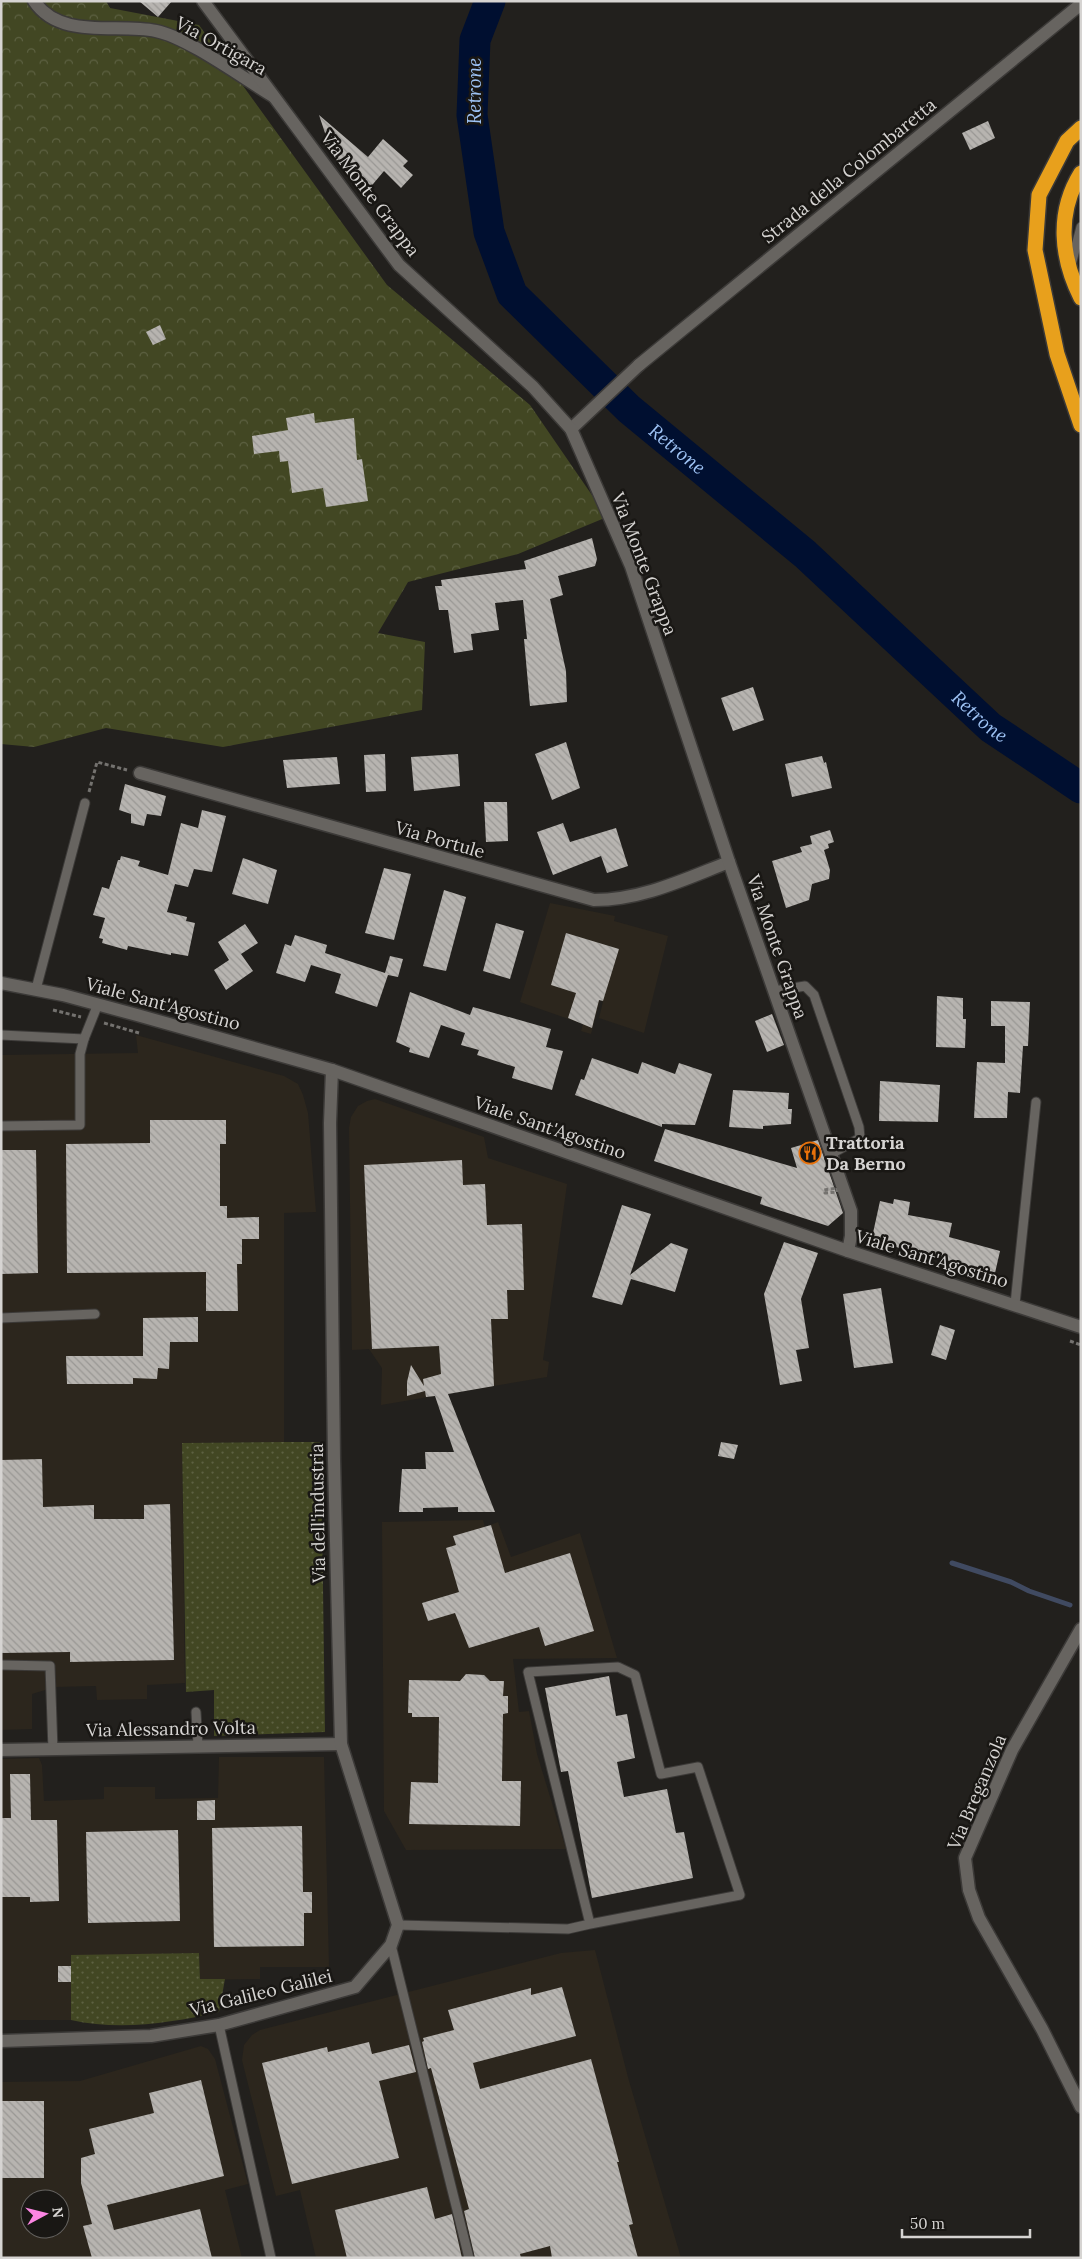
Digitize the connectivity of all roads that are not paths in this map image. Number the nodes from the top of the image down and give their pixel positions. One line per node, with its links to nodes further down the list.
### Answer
1 (34, 1): 4 (street, Via Ortigara)
2 (203, 1): 4 (street, Via Monte Grappa)
3 (1081, 4): 11 (street, Strada della Colombaretta)
4 (277, 98): 11 (street, Via Monte Grappa)
5 (1081, 128): 10 (highway)
6 (1081, 173): 8 (highway)
7 (1081, 227): 8 (lane)
8 (1070, 272): 9 (highway)
9 (1081, 298)
10 (1081, 425)
11 (571, 429): 14 (street, Via Monte Grappa)
12 (140, 773): 14 (street, Via Portule)
13 (86, 804): 16 (lane)
14 (729, 862): 17 (street, Via Monte Grappa)
15 (1, 983): 16 (street, Viale Sant'Agostino)
16 (36, 989): 18 (street, Viale Sant'Agostino)
17 (774, 991): 24 (street, Via Monte Grappa); 24 (lane)
18 (98, 1004): 20 (lane); 21 (street, Viale Sant'Agostino)
19 (1, 1034): 20 (lane)
20 (84, 1039): 23 (lane)
21 (332, 1070): 25 (street, Viale Sant'Agostino); 33 (street, Via dell'industria)
22 (1036, 1102): 26 (lane)
23 (1, 1126)
24 (831, 1154): 25 (street, Via Monte Grappa)
25 (848, 1251): 26 (street, Viale Sant'Agostino)
26 (1015, 1304): 29 (street, Viale Sant'Agostino)
27 (95, 1314): 28 (lane)
28 (1, 1318)
29 (1081, 1327)
30 (1081, 1628): 42 (street, Via Breganzola)
31 (1, 1665): 36 (lane)
32 (196, 1712): 34 (lane)
33 (342, 1744): 34 (street, Via Alessandro Volta); 38 (street, Via dell'industria)
34 (198, 1745): 36 (street, Via Alessandro Volta)
35 (1, 1750): 36 (street, Via Alessandro Volta)
36 (53, 1750)
37 (590, 1924): 37 (lane); 38 (lane)
38 (398, 1925): 39 (street)
39 (390, 1945): 40 (street, Via Galileo Galilei); 44 (lane)
40 (219, 2025): 41 (street, Via Galileo Galilei); 43 (lane)
41 (1, 2042)
42 (1081, 2107)
43 (270, 2258)
44 (469, 2258)

